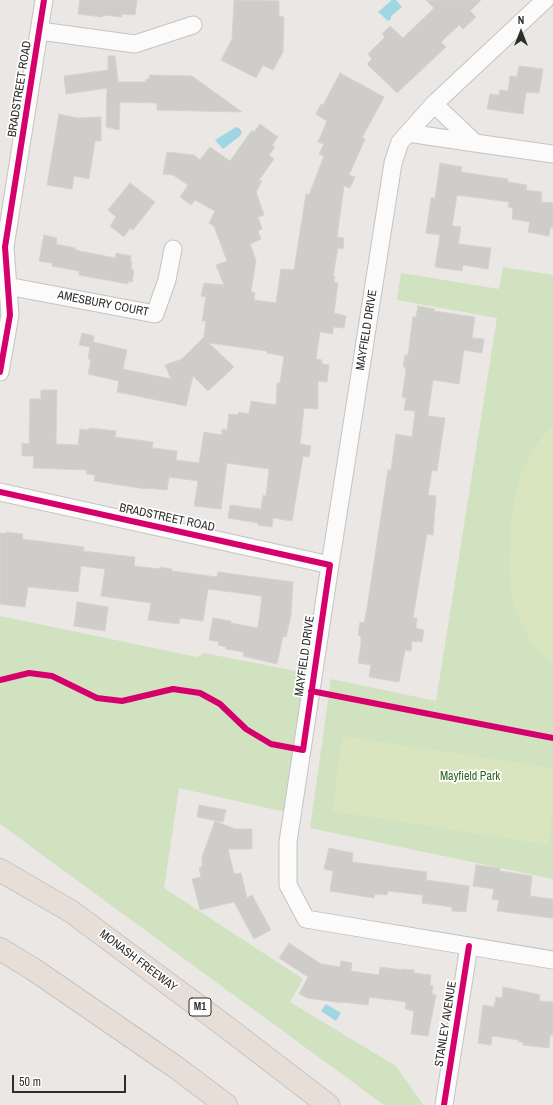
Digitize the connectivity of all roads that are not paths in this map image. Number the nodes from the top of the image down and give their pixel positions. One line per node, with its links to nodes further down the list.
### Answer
1 (44, 0): 4 (street, BRADSTREET ROAD)
2 (545, 0): 5 (street, MAYFIELD DRIVE)
3 (193, 25): 4 (street)
4 (40, 31): 10 (street, BRADSTREET ROAD)
5 (434, 104): 6 (street, MAYFIELD DRIVE); 7 (street)
6 (408, 133): 7 (street); 13 (street, MAYFIELD DRIVE)
7 (475, 143): 8 (street)
8 (553, 154)
9 (173, 249): 10 (street, AMESBURY COURT)
10 (8, 286): 11 (street, BRADSTREET ROAD)
11 (0, 372)
12 (0, 492): 13 (street, BRADSTREET ROAD)
13 (330, 565): 17 (street, MAYFIELD DRIVE)
14 (0, 860): 16 (highway)
15 (0, 870): 16 (highway, MONASH FREEWAY / M1)
16 (72, 912): 21 (highway, MONASH FREEWAY / M1)
17 (469, 946): 19 (street, MAYFIELD DRIVE); 22 (street, STANLEY AVENUE)
18 (0, 949): 20 (highway)
19 (553, 960)
20 (226, 1105)
21 (328, 1105)
22 (444, 1105)

